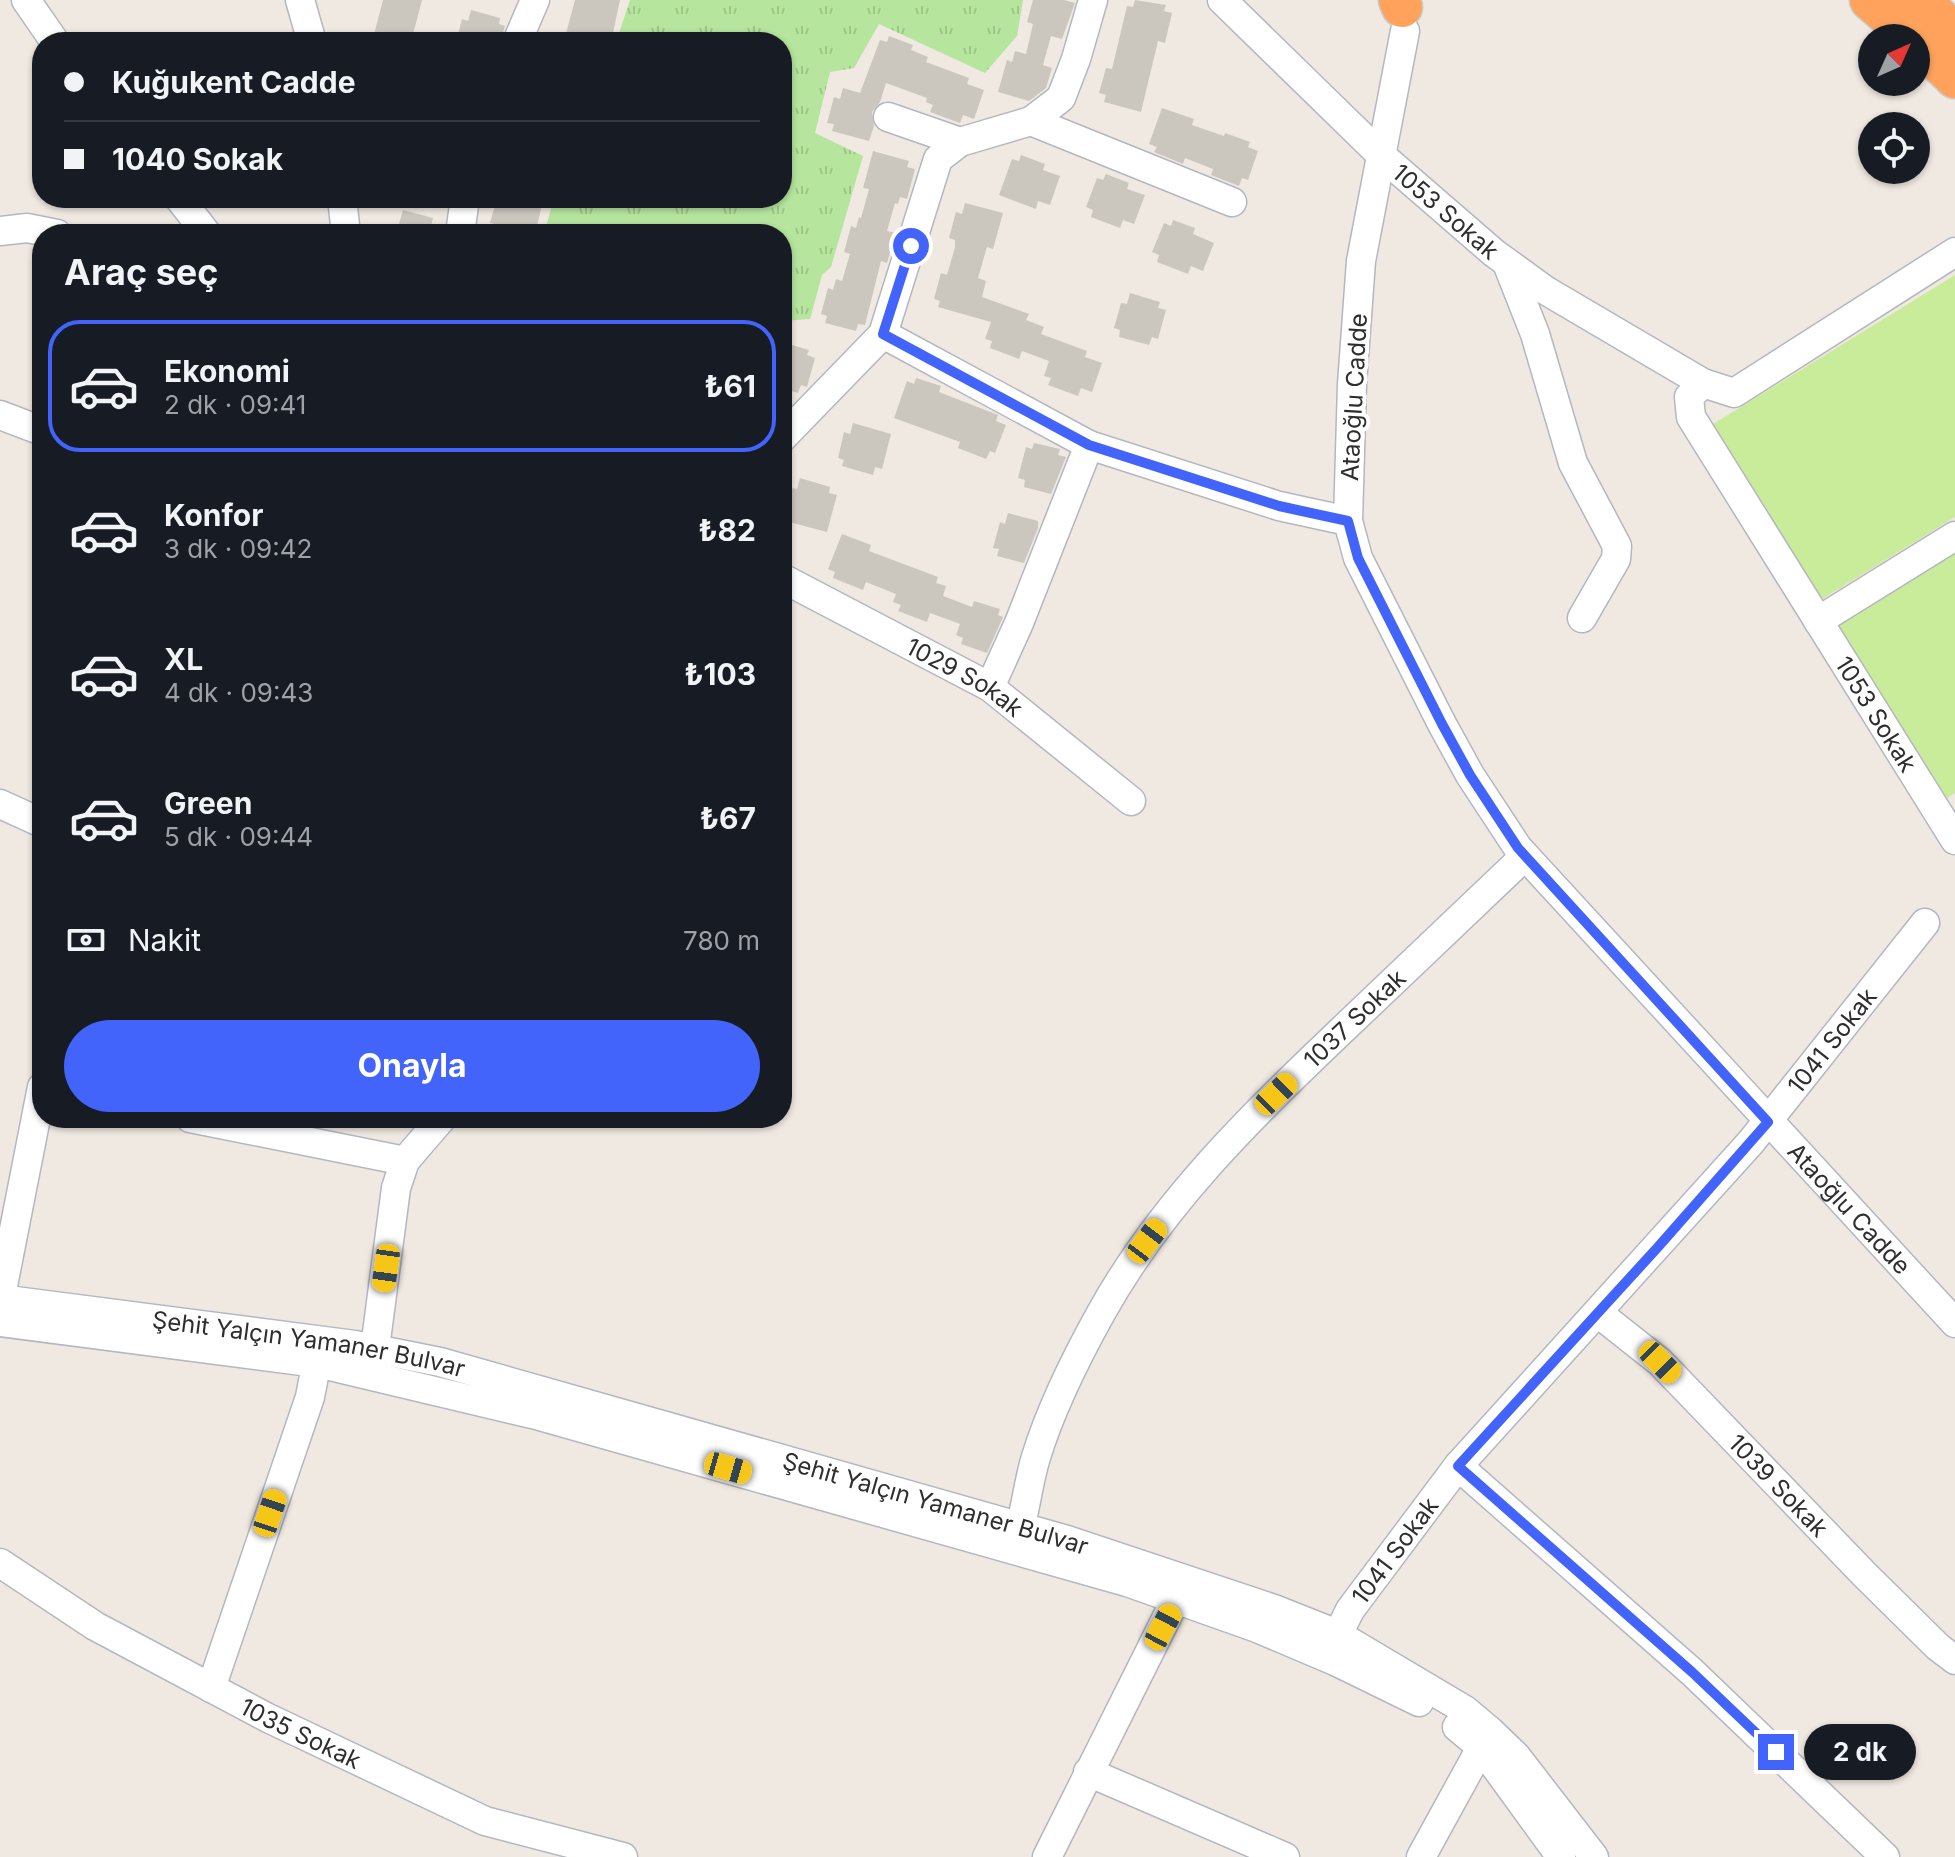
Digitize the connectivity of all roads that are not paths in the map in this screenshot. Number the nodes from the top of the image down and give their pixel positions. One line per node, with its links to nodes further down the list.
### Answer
1 (26, 0): 10 (street)
2 (300, 0): 11 (street)
3 (535, 0): 12 (street)
4 (1093, 0): 17 (street)
5 (1222, 0): 19 (street, 1053 Sokak)
6 (1870, 0): 9 (highway)
7 (1921, 0): 13 (highway)
8 (1409, 6): 19 (street, Ataoğlu Cadde)
9 (1898, 24)
10 (48, 32)
11 (309, 32)
12 (521, 32)
13 (1955, 34)
14 (1930, 54): 15 (highway)
15 (1955, 78)
16 (888, 117): 18 (street)
17 (1031, 121): 18 (street); 20 (street)
18 (960, 142): 27 (street)
19 (1382, 156): 26 (street, 1053 Sokak); 33 (street, Ataoğlu Cadde)
20 (1232, 202)
21 (187, 208): 22 (street)
22 (199, 224)
23 (32, 229): 24 (street)
24 (0, 231)
25 (1955, 252): 28 (street, 1053 Sokak)
26 (1507, 263): 28 (street, 1053 Sokak); 36 (street)
27 (883, 334): 31 (street); 32 (street)
28 (1703, 383): 37 (street, 1053 Sokak)
29 (0, 415): 30 (street)
30 (32, 427)
31 (792, 428)
32 (1089, 445): 33 (street); 38 (street)
33 (1348, 521): 43 (street, Ataoğlu Cadde)
34 (1955, 536): 37 (street)
35 (792, 583): 38 (street, 1029 Sokak)
36 (1582, 618)
37 (1818, 621): 42 (street, 1053 Sokak)
38 (990, 687): 39 (street, 1029 Sokak)
39 (1131, 801)
40 (0, 804): 41 (street)
41 (32, 818)
42 (1955, 840)
43 (1525, 856): 45 (street, Ataoğlu Cadde); 57 (street, 1037 Sokak)
44 (1925, 923): 45 (street, 1041 Sokak)
45 (1768, 1122): 51 (street, 1041 Sokak); 53 (street, Ataoğlu Cadde)
46 (34, 1128): 50 (street)
47 (240, 1128): 49 (street)
48 (433, 1128): 49 (street)
49 (405, 1161): 55 (street)
50 (0, 1300): 54 (street, Şehit Yalçın Yamaner Bulvar)
51 (1598, 1313): 56 (street, 1041 Sokak); 61 (street, 1039 Sokak)
52 (0, 1322): 54 (street)
53 (1955, 1323)
54 (319, 1351): 55 (street, Şehit Yalçın Yamaner Bulvar); 62 (street)
55 (371, 1361): 57 (street, Şehit Yalçın Yamaner Bulvar)
56 (1458, 1466): 60 (street, 1041 Sokak); 70 (street)
57 (1018, 1538): 59 (street, Şehit Yalçın Yamaner Bulvar)
58 (0, 1563): 62 (street, 1035 Sokak)
59 (1180, 1591): 60 (street, Şehit Yalçın Yamaner Bulvar); 64 (street)
60 (1332, 1646): 63 (street, Şehit Yalçın Yamaner Bulvar)
61 (1955, 1660)
62 (211, 1688): 66 (street, 1035 Sokak)
63 (1486, 1739): 65 (street, Şehit Yalçın Yamaner Bulvar); 69 (street)
64 (1088, 1772): 67 (street); 68 (street)
65 (1579, 1854)
66 (623, 1857)
67 (1047, 1857)
68 (1285, 1857)
69 (1421, 1857)
70 (1885, 1857)

